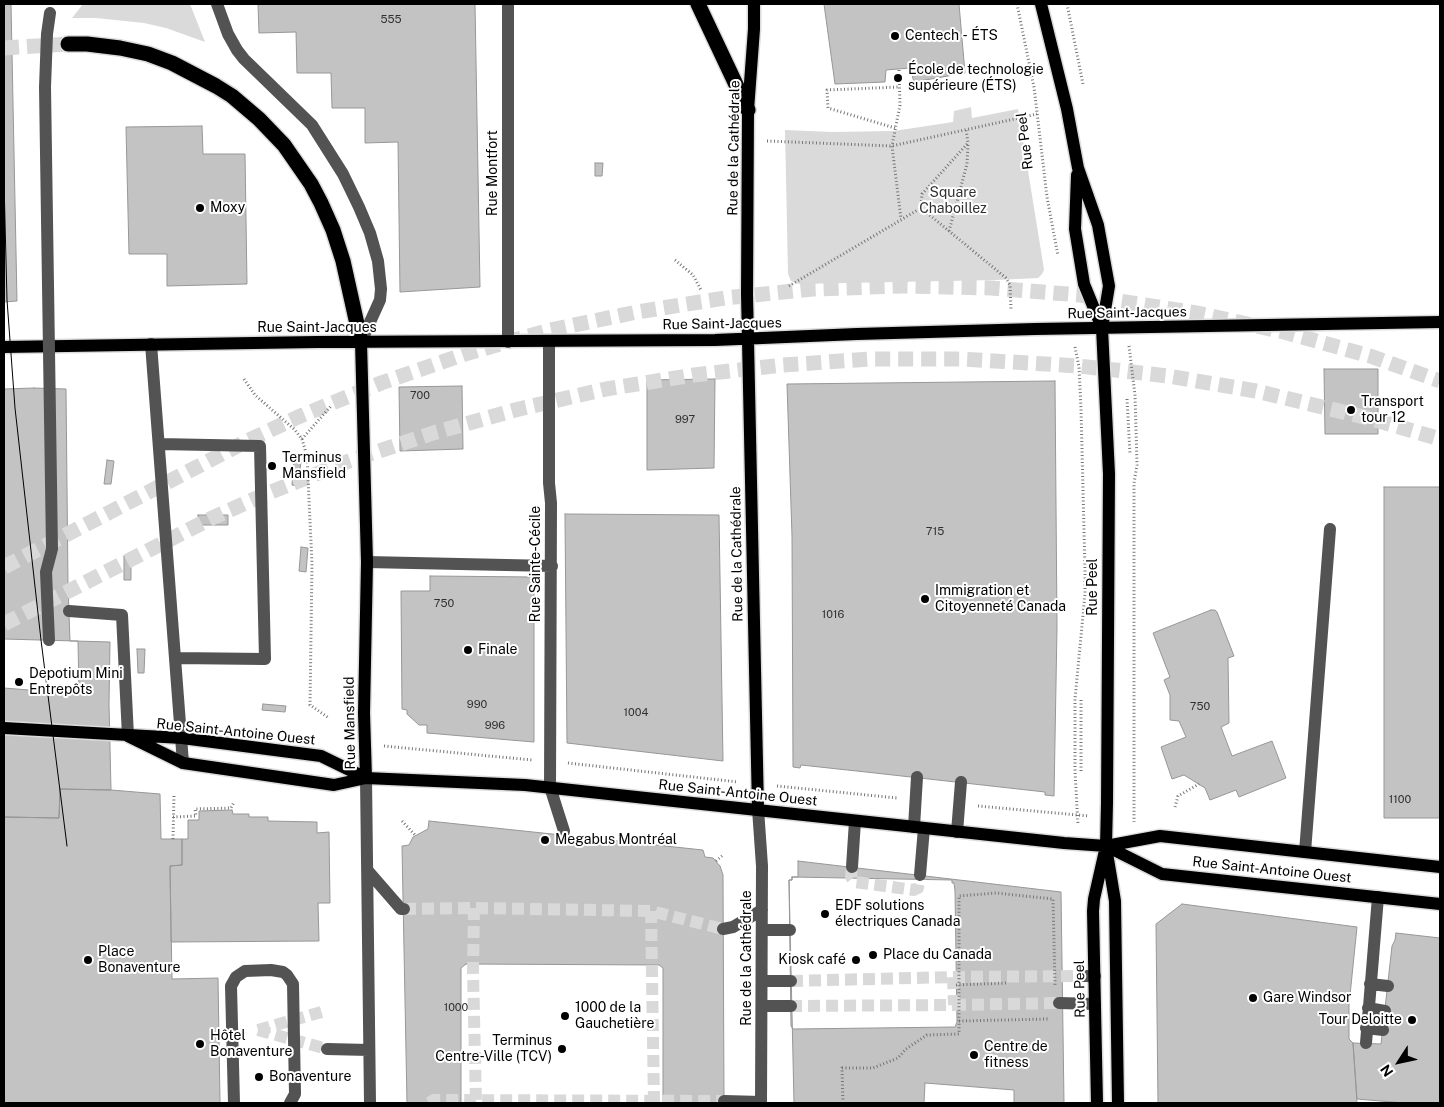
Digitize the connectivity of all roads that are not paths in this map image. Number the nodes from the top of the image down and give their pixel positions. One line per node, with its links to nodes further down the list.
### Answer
1 (217, 4): 14 (street)
2 (508, 4): 15 (street, Rue Montfort)
3 (698, 4): 8 (highway)
4 (754, 4): 8 (main road, Rue de la Cathédrale)
5 (1040, 4): 9 (main road, Rue Peel)
6 (52, 8): 23 (street, bridge)
7 (68, 44): 14 (highway)
8 (748, 110): 12 (main road, Rue de la Cathédrale)
9 (1078, 168): 11 (main road, Rue Peel); 11 (main road, Rue Peel)
10 (1440, 322): 11 (main road, Rue Saint-Jacques)
11 (1102, 328): 12 (main road, Rue Saint-Jacques); 38 (main road, Rue Peel)
12 (748, 339): 13 (main road, Rue Saint-Jacques); 33 (main road, Rue de la Cathédrale)
13 (549, 341): 15 (main road, Rue Saint-Jacques); 21 (street, Rue Sainte-Cécile)
14 (361, 342): 15 (main road, Rue Saint-Jacques); 16 (main road, Rue Saint-Jacques); 20 (main road, Rue Mansfield)
15 (508, 342)
16 (151, 344): 17 (main road, Rue Saint-Jacques); 18 (street)
17 (4, 347)
18 (159, 444): 24 (street); 24 (street)
19 (1330, 529): 39 (street)
20 (367, 562): 21 (street); 29 (main road, Rue Mansfield)
21 (552, 566): 32 (street, Rue Sainte-Cécile)
22 (69, 611): 26 (street)
23 (49, 640)
24 (175, 658): 27 (street)
25 (4, 728): 26 (main road, Rue Saint-Antoine Ouest)
26 (128, 736): 27 (main road, Rue Saint-Antoine Ouest); 28 (main road, Rue Saint-Antoine Ouest)
27 (182, 738): 28 (street); 29 (main road, Rue Saint-Antoine Ouest)
28 (183, 763): 29 (main road, Rue Saint-Antoine Ouest)
29 (366, 778): 32 (main road, Rue Saint-Antoine Ouest); 42 (street, Rue Mansfield)
30 (917, 778): 35 (street)
31 (961, 782): 36 (street)
32 (550, 787): 33 (main road, Rue Saint-Antoine Ouest); 37 (street, Rue Sainte-Cécile)
33 (758, 809): 34 (main road, Rue Saint-Antoine Ouest); 47 (street, Rue de la Cathédrale)
34 (855, 821): 35 (main road, Rue Saint-Antoine Ouest); 40 (street)
35 (919, 828): 36 (main road, Rue Saint-Antoine Ouest); 43 (street)
36 (957, 832): 38 (main road, Rue Saint-Antoine Ouest)
37 (563, 835)
38 (1106, 846): 39 (main road, Rue Saint-Antoine Ouest); 44 (main road, Rue Saint-Antoine Ouest); 56 (main road, Rue Peel); 72 (main road, Rue Peel)
39 (1305, 852): 41 (main road, Rue Saint-Antoine Ouest)
40 (852, 867)
41 (1440, 867)
42 (368, 871): 46 (street); 65 (street, Rue Mansfield)
43 (920, 875)
44 (1378, 897): 45 (main road, Rue Saint-Antoine Ouest); 53 (street)
45 (1440, 904)
46 (404, 909)
47 (762, 910): 48 (street); 49 (street, Rue de la Cathédrale)
48 (723, 929)
49 (762, 930): 50 (street); 51 (street, Rue de la Cathédrale)
50 (790, 930)
51 (763, 981): 52 (street); 57 (street, Rue de la Cathédrale)
52 (791, 981)
53 (1370, 984): 54 (street); 59 (street)
54 (1388, 986)
55 (1057, 997): 56 (street)
56 (1095, 1004): 71 (main road, Rue Peel)
57 (762, 1006): 58 (street); 67 (street, Rue de la Cathédrale)
58 (791, 1006)
59 (1368, 1008): 60 (street); 61 (street)
60 (1385, 1011)
61 (1366, 1028): 62 (street); 63 (street)
62 (1383, 1030)
63 (1366, 1043)
64 (327, 1049): 65 (street)
65 (369, 1050): 70 (street, Rue Mansfield)
66 (724, 1101): 67 (street)
67 (761, 1102)
68 (234, 1103): 69 (street)
69 (290, 1103)
70 (370, 1103)
71 (1097, 1103)
72 (1118, 1103)

